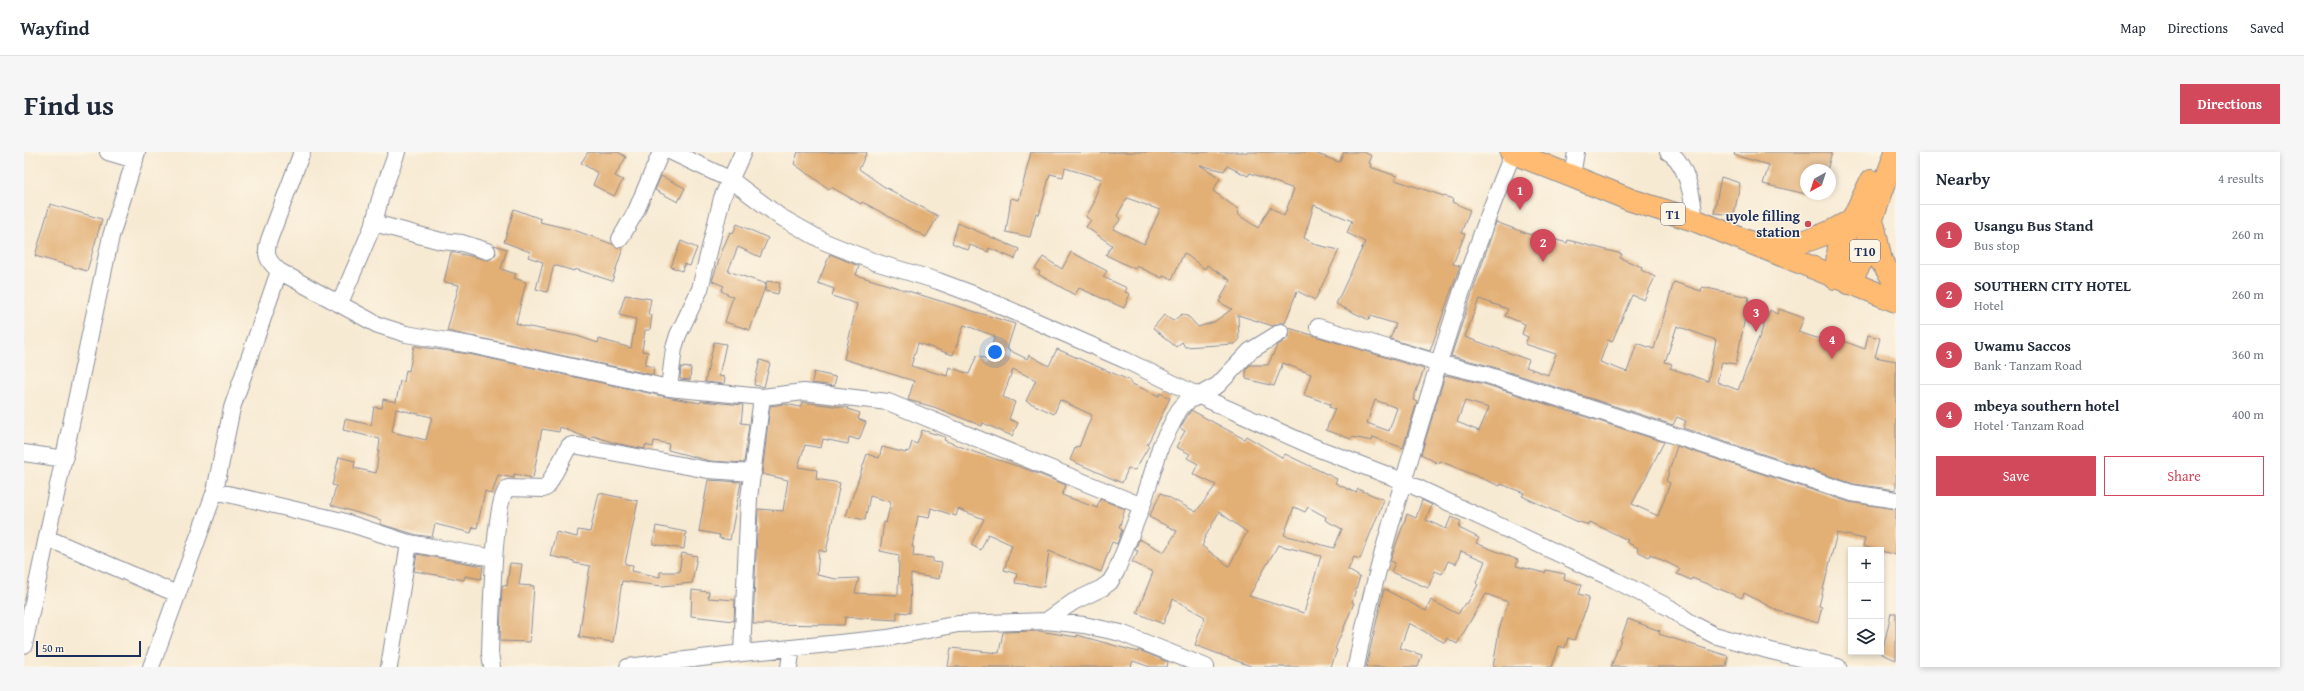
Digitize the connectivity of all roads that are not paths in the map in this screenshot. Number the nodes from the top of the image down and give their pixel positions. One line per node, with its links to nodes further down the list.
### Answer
1 (108, 152): 12 (street)
2 (302, 152): 21 (street)
3 (397, 152): 17 (street)
4 (661, 152): 18 (street)
5 (672, 152): 14 (street)
6 (743, 152): 14 (street)
7 (1512, 152): 13 (highway, T1); 28 (street)
8 (1576, 152): 13 (street)
9 (1668, 152): 16 (street)
10 (1883, 152): 15 (highway, T10)
11 (1896, 152): 15 (highway, T10)
12 (136, 156): 33 (street)
13 (1572, 176): 16 (highway, T1)
14 (731, 180): 29 (street); 30 (street)
15 (1864, 216): 19 (highway); 22 (highway, T10); 23 (highway)
16 (1694, 220): 19 (highway, T1)
17 (374, 223): 20 (street); 25 (street)
18 (620, 239)
19 (1753, 244): 22 (highway, T1)
20 (487, 251)
21 (279, 271): 25 (street); 36 (street)
22 (1841, 281): 24 (highway, T1)
23 (1896, 283)
24 (1896, 301)
25 (340, 303): 29 (street)
26 (1318, 326): 28 (street)
27 (1281, 332): 30 (street)
28 (1438, 363): 35 (street); 37 (street)
29 (669, 388): 31 (street)
30 (1197, 395): 35 (street); 38 (street)
31 (762, 397): 34 (street); 38 (street)
32 (24, 453): 33 (street)
33 (64, 459): 39 (street)
34 (753, 473): 41 (street); 47 (street)
35 (1403, 481): 54 (street); 55 (street)
36 (214, 491): 40 (street); 43 (street)
37 (1896, 500)
38 (1142, 506): 44 (street)
39 (47, 538): 42 (street); 43 (street)
40 (409, 543): 41 (street); 49 (street)
41 (494, 558): 50 (street)
42 (30, 586): 45 (street)
43 (177, 594): 48 (street)
44 (1046, 621): 46 (street); 53 (street)
45 (24, 645)
46 (792, 648): 47 (street); 52 (street)
47 (742, 653): 51 (street)
48 (151, 667)
49 (389, 667)
50 (492, 667)
51 (628, 667)
52 (789, 667)
53 (1206, 667)
54 (1356, 667)
55 (1838, 667)

